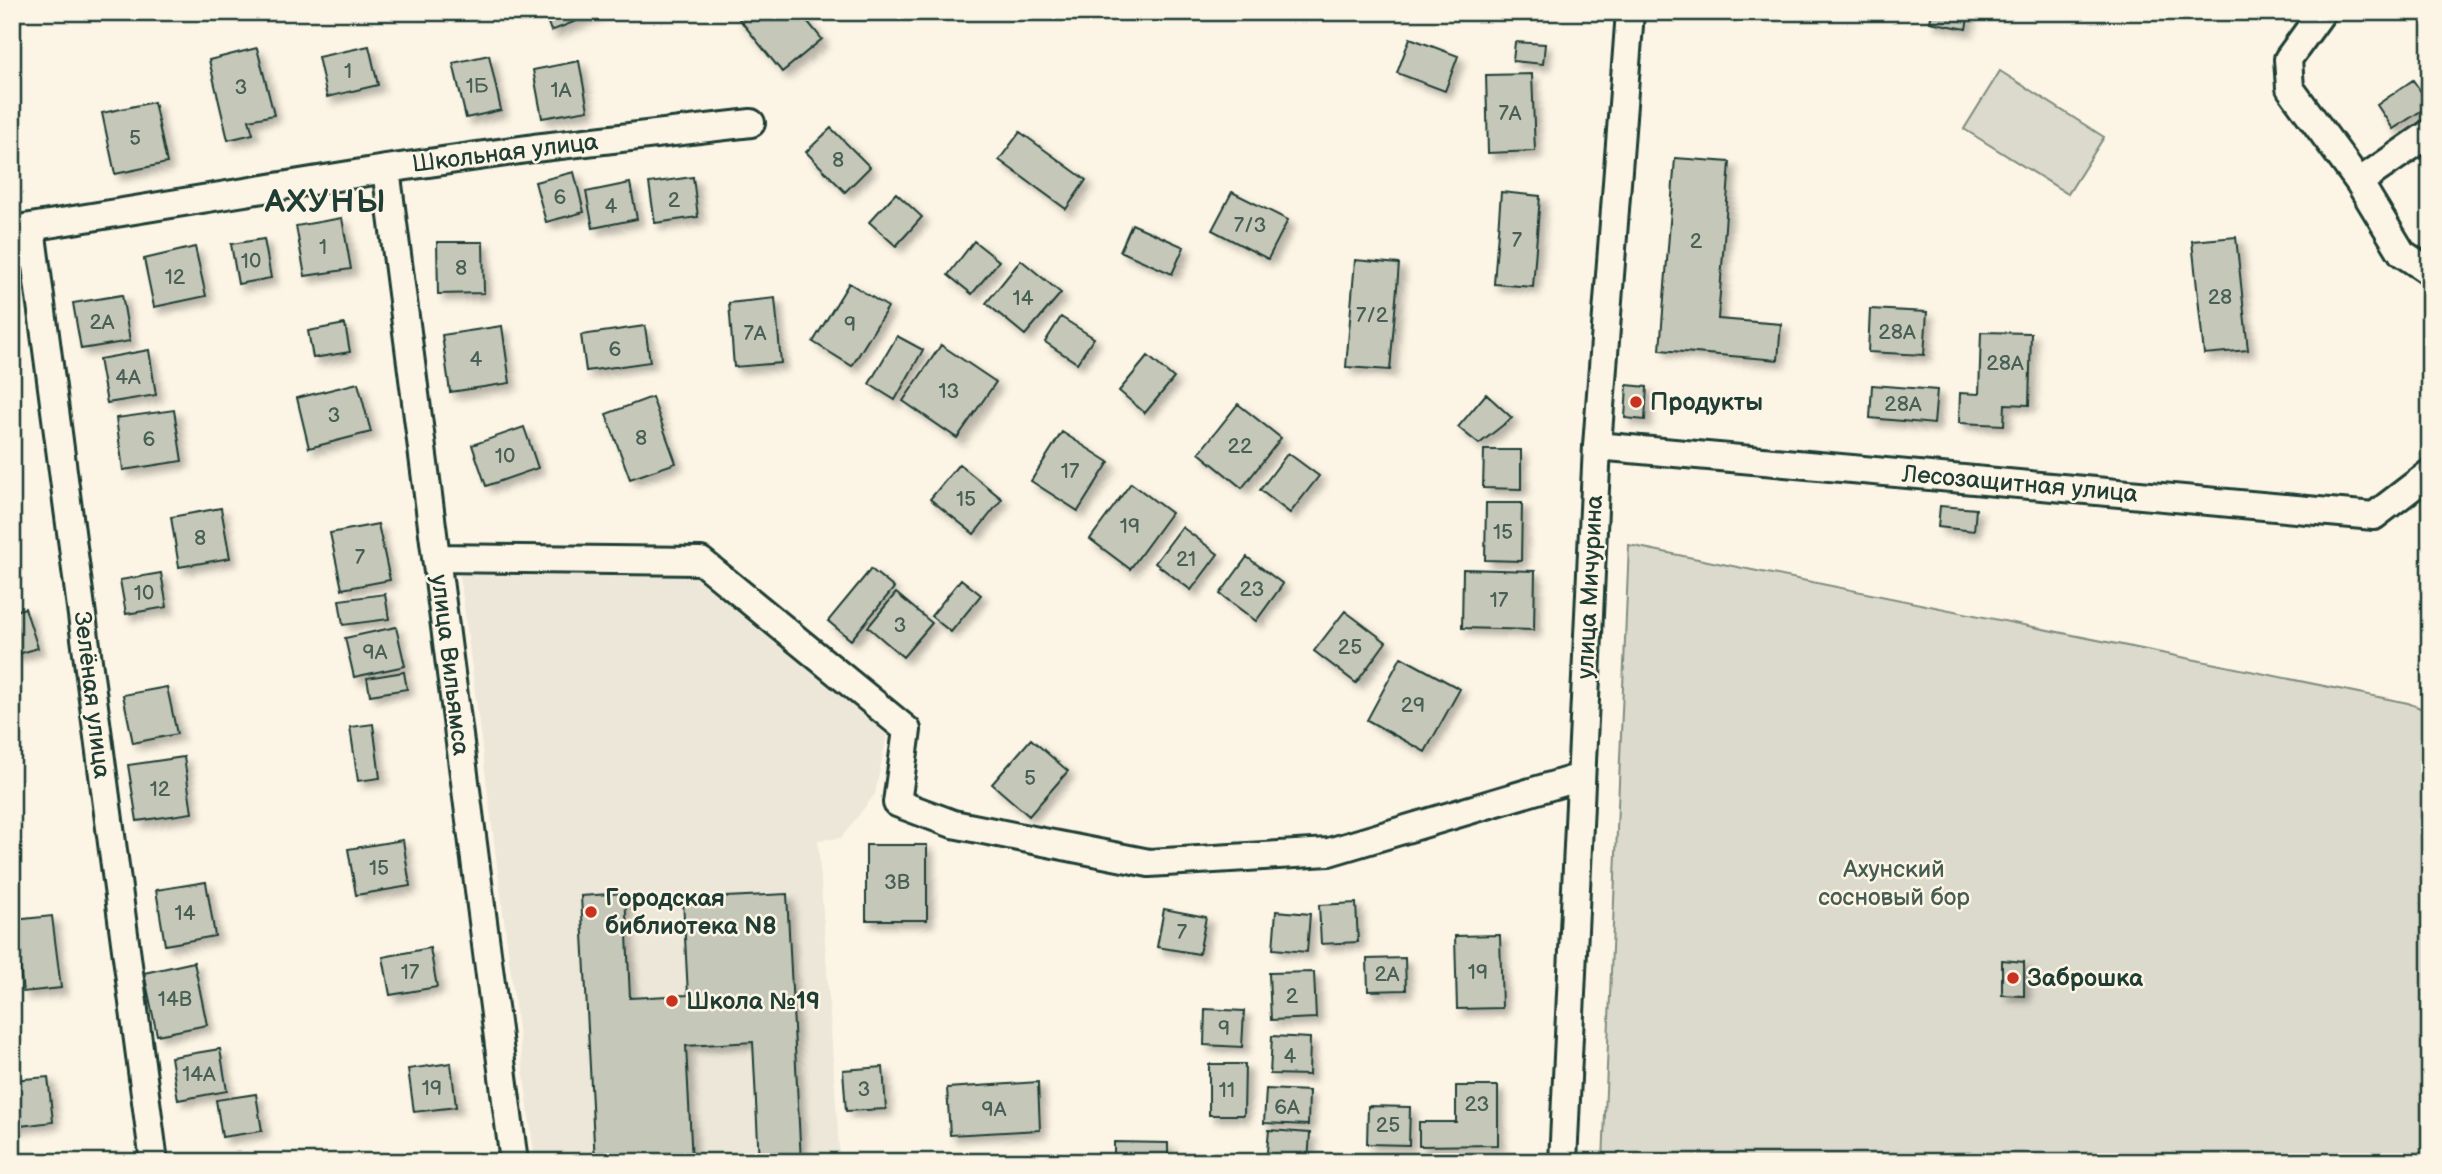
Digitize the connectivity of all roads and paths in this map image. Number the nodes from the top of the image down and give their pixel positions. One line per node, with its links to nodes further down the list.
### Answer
1 (1630, 12): 9 (street, улица Мичурина)
2 (2322, 12): 6 (street)
3 (751, 123): 5 (street, Школьная улица)
4 (2430, 133): 6 (street)
5 (386, 169): 7 (street, Школьная улица); 11 (street, улица Вильямса)
6 (2360, 182): 8 (street)
7 (22, 229): 13 (street, Зелёная улица)
8 (2430, 272)
9 (1597, 446): 10 (street, Лесозащитная улица); 12 (street, улица Мичурина)
10 (2430, 473)
11 (436, 558): 12 (street); 14 (street, улица Вильямса)
12 (1581, 777): 15 (street, улица Мичурина)
13 (154, 1162)
14 (514, 1162)
15 (1563, 1162)

